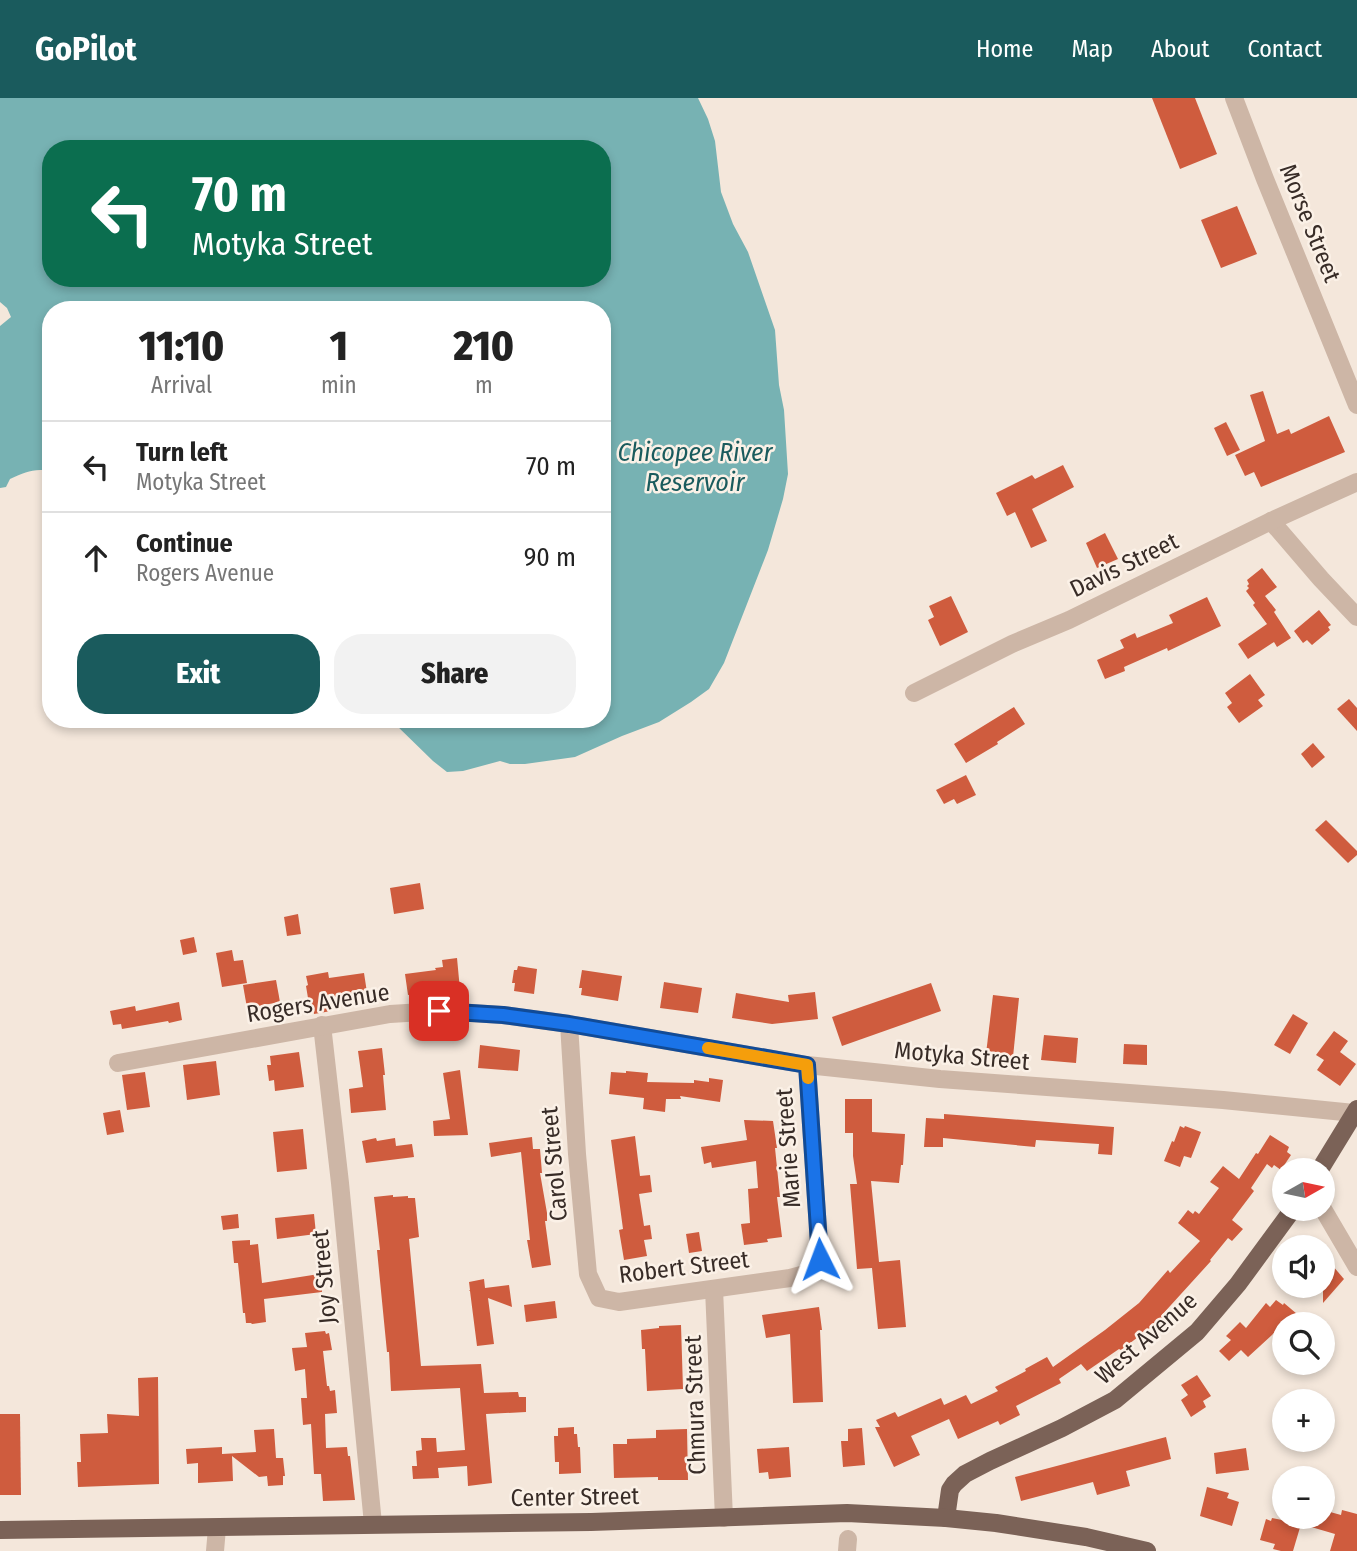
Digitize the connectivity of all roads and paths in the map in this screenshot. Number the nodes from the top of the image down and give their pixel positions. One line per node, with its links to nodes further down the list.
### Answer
1 (1234, 98): 2 (street, Morse Street)
2 (1357, 405)
3 (1357, 482): 4 (street, Davis Street)
4 (1271, 521): 5 (street); 6 (street, Davis Street)
5 (1357, 617)
6 (914, 693)
7 (569, 1024): 8 (street, Rogers Avenue); 10 (street, Motyka Street); 18 (street, Carol Street)
8 (322, 1025): 9 (street, Rogers Avenue); 21 (street, Joy Street)
9 (118, 1063)
10 (807, 1065): 11 (street, Motyka Street); 16 (street, Marie Street)
11 (1356, 1111): 12 (main road)
12 (1327, 1158)
13 (1283, 1222): 20 (main road, West Avenue)
14 (1331, 1222): 15 (street)
15 (1357, 1267)
16 (816, 1269): 17 (street, Robert Street)
17 (714, 1289): 18 (street, Robert Street); 19 (street, Chmura Street)
18 (598, 1298)
19 (724, 1518): 20 (main road, Center Street); 21 (main road, Center Street)
20 (946, 1518): 25 (main road, Center Street)
21 (373, 1524): 22 (main road, Center Street)
22 (217, 1528): 23 (main road, Center Street); 24 (street)
23 (0, 1530)
24 (215, 1551)
25 (1147, 1551)

